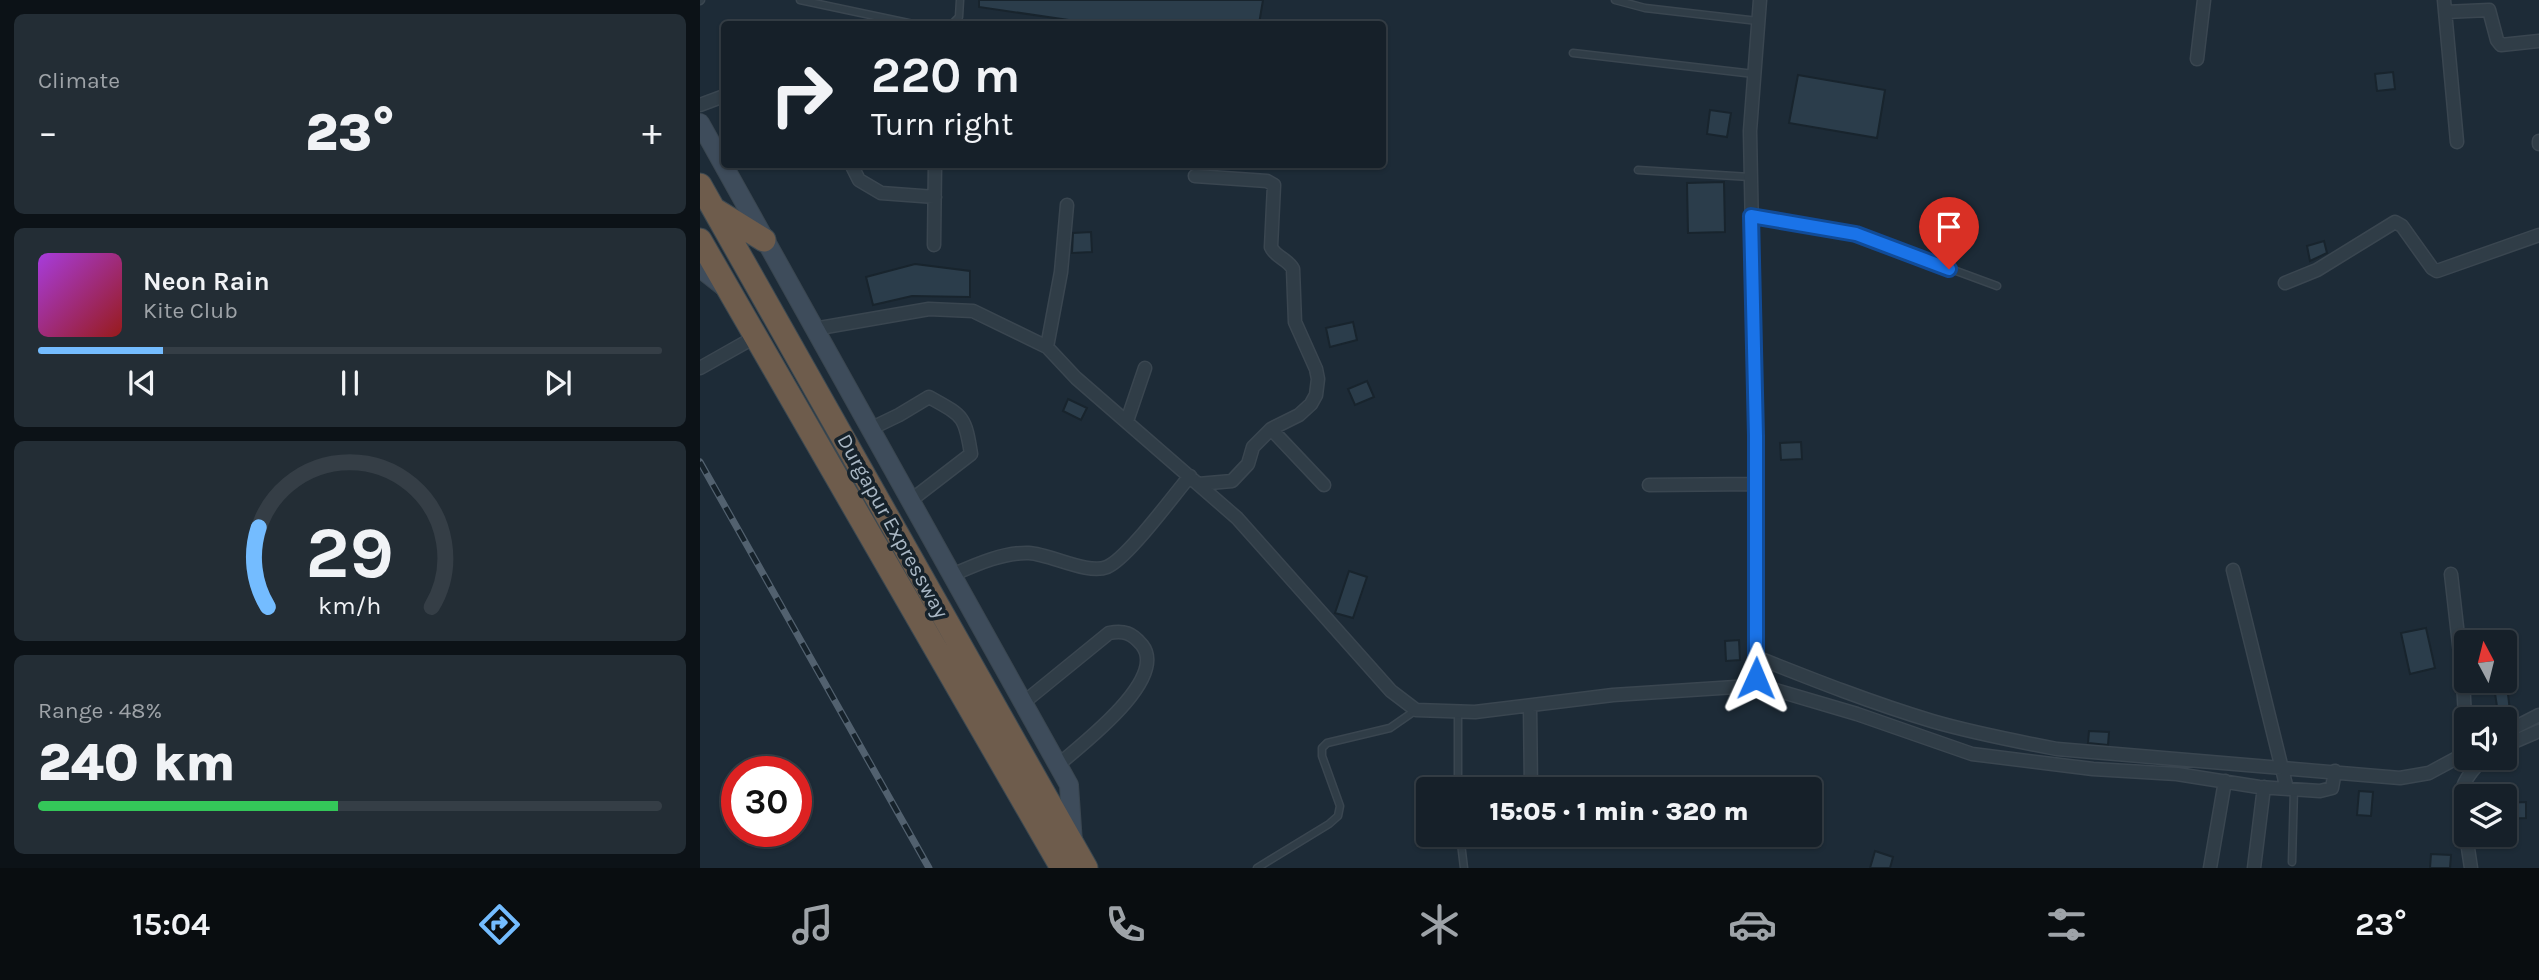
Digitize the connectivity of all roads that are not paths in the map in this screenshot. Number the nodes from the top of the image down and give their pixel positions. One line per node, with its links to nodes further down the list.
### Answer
1 (800, 0): 7 (lane)
2 (960, 0): 8 (lane)
3 (1615, 0): 9 (lane)
4 (1760, 0): 9 (street)
5 (2204, 0): 12 (street)
6 (2444, 6): 10 (street); 17 (street)
7 (899, 21)
8 (955, 21)
9 (1758, 21): 13 (street)
10 (2539, 41)
11 (1573, 53): 13 (lane)
12 (2197, 59)
13 (1754, 74): 24 (street)
14 (721, 97): 15 (street)
15 (700, 105)
16 (700, 123): 18 (street)
17 (2457, 142)
18 (721, 161)
19 (725, 168): 32 (street)
20 (853, 168): 26 (street)
21 (935, 168): 26 (street)
22 (1638, 170): 24 (lane)
23 (1195, 176): 45 (street)
24 (1750, 177): 29 (street)
25 (700, 185): 28 (highway, Durgapur Expressway)
26 (935, 197): 33 (street)
27 (1067, 205): 40 (street)
28 (714, 210): 32 (highway); 73 (highway, Durgapur Expressway)
29 (1751, 216): 36 (lane); 47 (street)
30 (2539, 235): 35 (street)
31 (700, 240): 37 (highway, Durgapur Expressway)
32 (764, 240): 38 (street)
33 (934, 245)
34 (700, 268): 37 (street)
35 (2285, 283)
36 (1997, 286)
37 (729, 290): 39 (highway, Durgapur Expressway)
38 (814, 329): 40 (street); 44 (street)
39 (755, 337): 41 (street); 77 (highway, Durgapur Expressway)
40 (1047, 347): 43 (street)
41 (700, 368)
42 (1145, 369): 43 (street)
43 (1127, 421): 46 (street)
44 (870, 429): 50 (street); 50 (street)
45 (1271, 429): 46 (street); 48 (street)
46 (1194, 480): 53 (street); 58 (street)
47 (1756, 484): 49 (street); 54 (street)
48 (1324, 485)
49 (1648, 485)
50 (910, 501): 53 (street)
51 (2233, 570): 66 (street)
52 (2451, 574): 57 (street)
53 (952, 575): 55 (street)
54 (1756, 672): 56 (street); 66 (street); 70 (street)
55 (1023, 703): 65 (street); 65 (street)
56 (1530, 706): 59 (street); 69 (street)
57 (2464, 707)
58 (1416, 710): 59 (street); 79 (lane)
59 (1458, 712): 68 (lane)
60 (2539, 715): 61 (street)
61 (2517, 726)
62 (2539, 731): 63 (street)
63 (2517, 740)
64 (2454, 759): 67 (street)
65 (1058, 765): 73 (street)
66 (2282, 766): 67 (street); 72 (street)
67 (2335, 771): 72 (street)
68 (1458, 777)
69 (1531, 777)
70 (2225, 781): 71 (street); 81 (street)
71 (2264, 787): 72 (street); 82 (street)
72 (2290, 789): 76 (lane)
73 (1074, 846): 78 (highway, Durgapur Expressway)
74 (1461, 847): 80 (lane)
75 (2468, 847): 83 (street)
76 (2292, 862)
77 (1062, 868)
78 (1086, 868)
79 (1257, 868)
80 (1464, 868)
81 (2210, 868)
82 (2254, 868)
83 (2471, 868)

